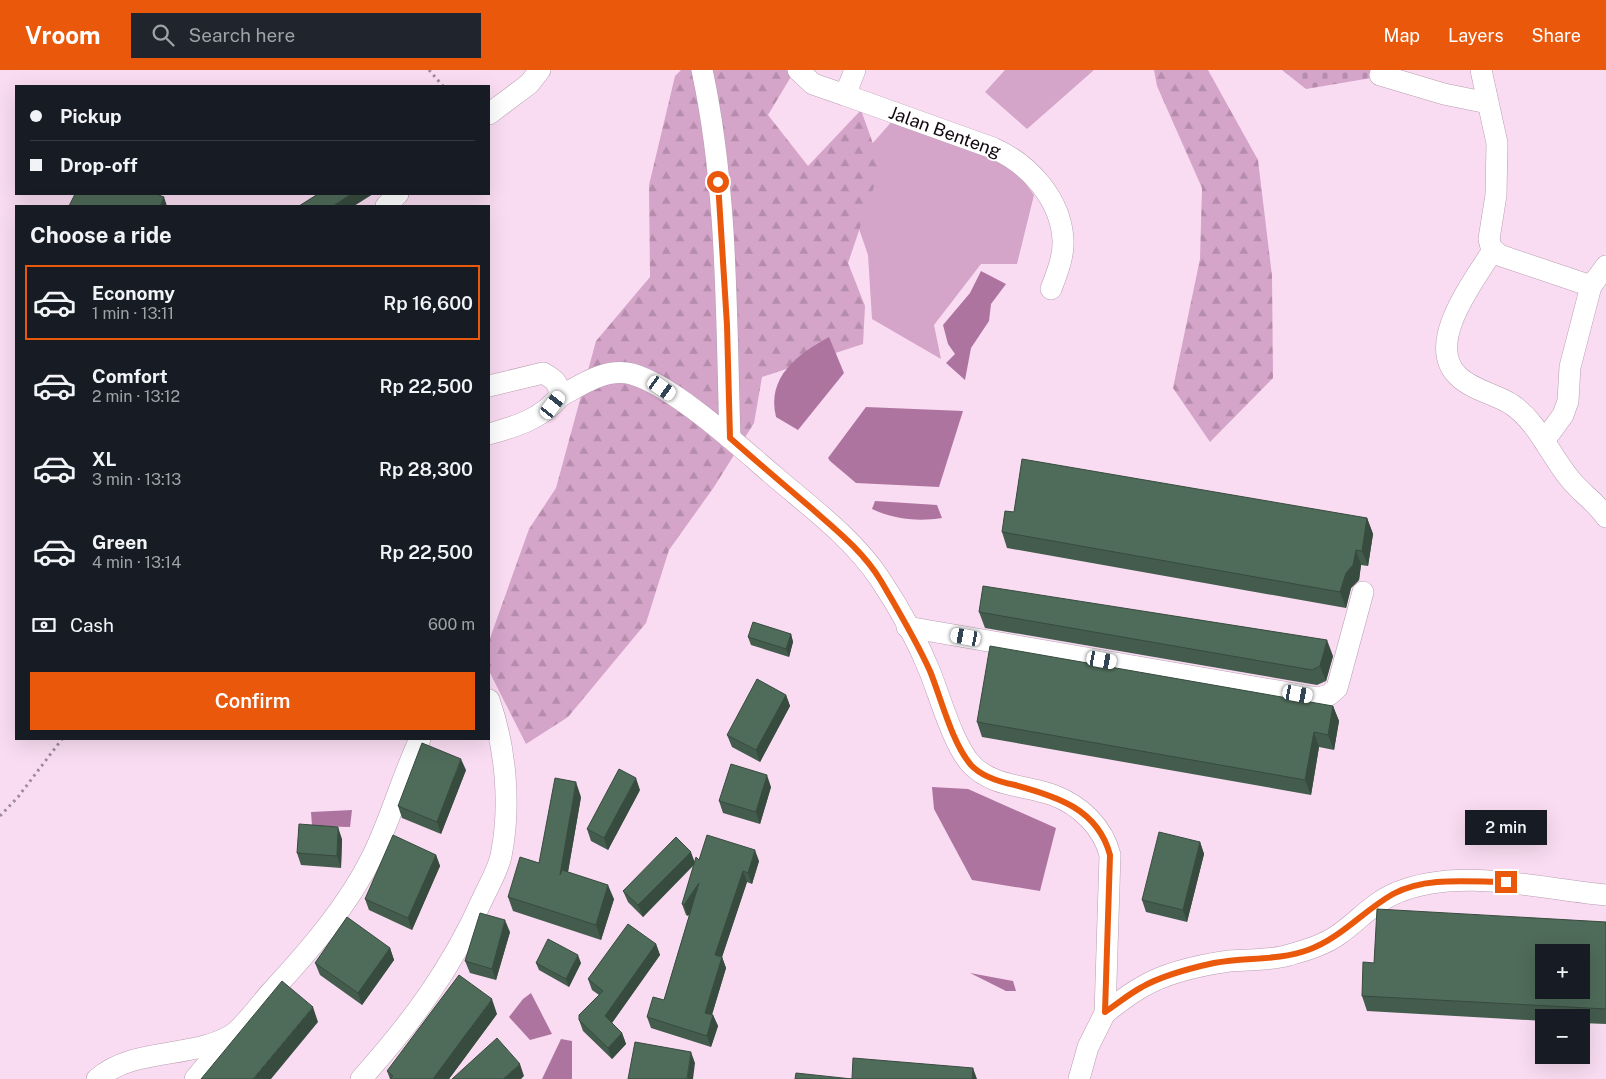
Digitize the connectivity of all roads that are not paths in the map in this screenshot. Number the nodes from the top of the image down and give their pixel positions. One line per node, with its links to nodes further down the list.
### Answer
1 (540, 70): 9 (street)
2 (702, 70): 19 (street)
3 (798, 70): 7 (street, Jalan Benteng)
4 (855, 70): 7 (street)
5 (1481, 70): 8 (street)
6 (1380, 75): 8 (street)
7 (845, 95): 15 (street, Jalan Benteng)
8 (1488, 103): 12 (street)
9 (490, 113)
10 (397, 195): 11 (street)
11 (387, 205)
12 (1493, 250): 14 (street); 20 (street)
13 (1606, 266): 14 (street)
14 (1592, 286): 20 (street)
15 (1051, 288)
16 (490, 386): 17 (street)
17 (559, 396): 18 (street); 19 (street)
18 (490, 434)
19 (730, 438): 23 (street)
20 (1544, 441): 21 (street)
21 (1604, 512)
22 (1363, 592): 23 (street)
23 (907, 627): 27 (street)
24 (490, 703): 31 (street)
25 (420, 740): 28 (street)
26 (1606, 895): 27 (street)
27 (1105, 1012): 32 (street)
28 (232, 1035): 29 (street); 30 (street)
29 (97, 1079)
30 (195, 1079)
31 (361, 1079)
32 (1079, 1079)

